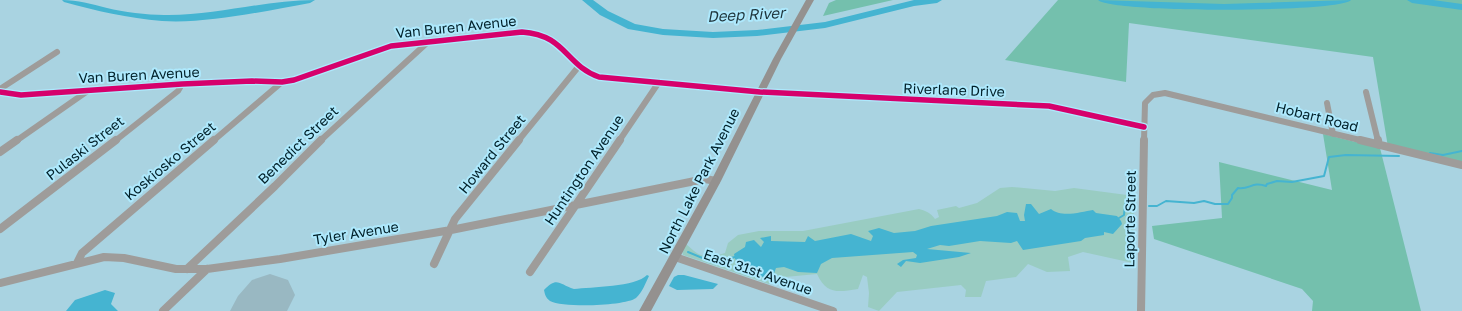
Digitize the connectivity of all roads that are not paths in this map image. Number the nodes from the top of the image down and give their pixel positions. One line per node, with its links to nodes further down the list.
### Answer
1 (809, 2): 11 (street, North Lake Park Avenue)
2 (429, 41): 4 (street, Van Buren Avenue); 5 (street, Van Buren Avenue); 27 (street, Benedict Street)
3 (57, 52): 8 (street)
4 (579, 66): 6 (street, Van Buren Avenue); 23 (street, Howard Street)
5 (282, 82): 7 (street, Van Buren Avenue); 25 (street, Koskiosko Street)
6 (659, 82): 11 (street, Van Buren Avenue); 21 (street, Huntington Avenue)
7 (182, 84): 9 (street, Van Buren Avenue); 22 (street, Pulaski Street)
8 (0, 88)
9 (89, 90): 10 (street, Van Buren Avenue); 18 (street)
10 (0, 92)
11 (760, 92): 15 (street, Riverlane Drive); 20 (street, North Lake Park Avenue)
12 (1366, 92): 17 (street)
13 (1165, 93): 15 (street, Laporte Street); 16 (street, Hobart Road)
14 (1327, 103): 16 (street)
15 (1144, 127): 34 (street, Laporte Street)
16 (1333, 134): 17 (street, Hobart Road)
17 (1379, 145): 19 (street, Hobart Road)
18 (0, 152)
19 (1462, 166)
20 (716, 181): 21 (street, Tyler Avenue); 24 (street, North Lake Park Avenue)
21 (576, 206): 23 (street, Tyler Avenue); 29 (street, Huntington Avenue)
22 (0, 229)
23 (450, 230): 26 (street, Howard Street); 28 (street, Tyler Avenue)
24 (675, 257): 32 (street, North Lake Park Avenue); 33 (street, East 31st Avenue)
25 (77, 263): 27 (street, Tyler Avenue); 30 (street, Tyler Avenue)
26 (434, 264)
27 (187, 269): 28 (street, Tyler Avenue)
28 (207, 269): 31 (street)
29 (530, 272)
30 (0, 283)
31 (163, 311)
32 (645, 311)
33 (833, 311)
34 (1141, 311)

